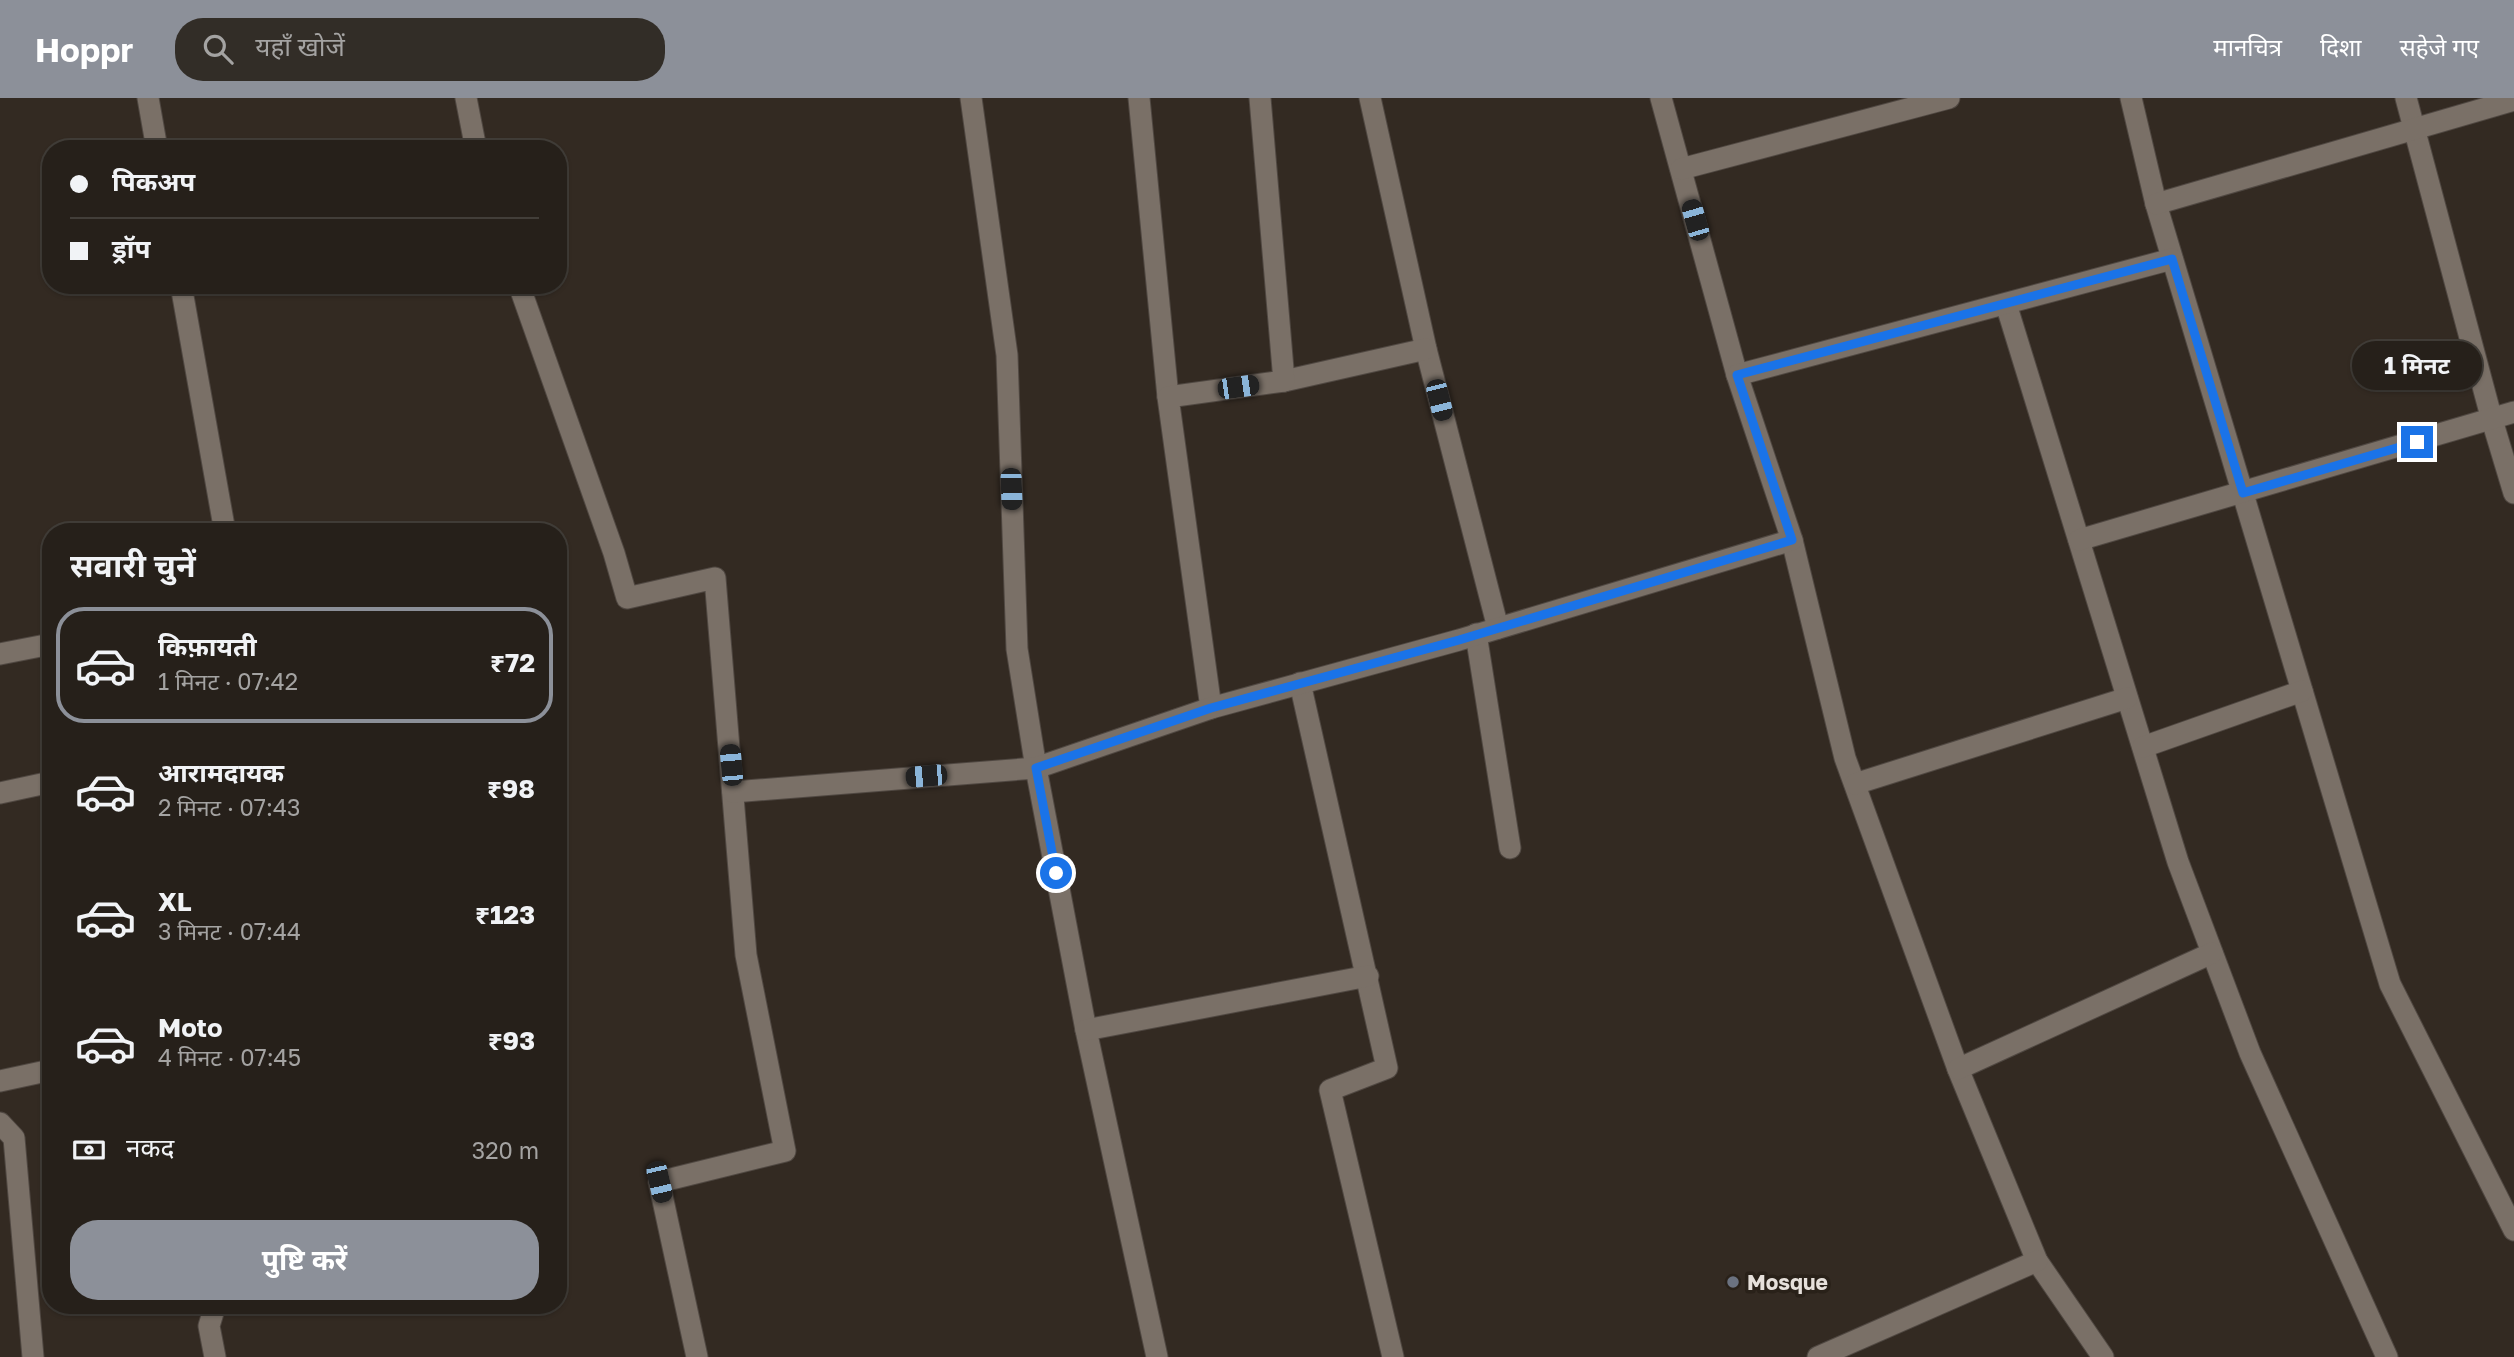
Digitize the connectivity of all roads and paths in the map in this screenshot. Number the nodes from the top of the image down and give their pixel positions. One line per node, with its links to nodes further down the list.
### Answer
1 (148, 98): 13 (street)
2 (466, 98): 14 (street)
3 (971, 98): 41 (street)
4 (1139, 98): 24 (street)
5 (1260, 98): 23 (street)
6 (1370, 98): 21 (street)
7 (1661, 98): 15 (street)
8 (2131, 98): 16 (street)
9 (2406, 98): 12 (street)
10 (1952, 99): 15 (street)
11 (2514, 100): 12 (street)
12 (2416, 128): 16 (street); 26 (street)
13 (155, 140)
14 (474, 140)
15 (1681, 169): 22 (street)
16 (2156, 204): 17 (street)
17 (2172, 259): 20 (street); 27 (street)
18 (183, 294): 29 (street)
19 (522, 294): 44 (street)
20 (2006, 304): 22 (street); 31 (street)
21 (1426, 349): 23 (street); 32 (street)
22 (1737, 375): 30 (street)
23 (1284, 381): 24 (street)
24 (1168, 397): 39 (street)
25 (2514, 412): 26 (street)
26 (2492, 420): 27 (street); 28 (street)
27 (2243, 493): 31 (street); 37 (street)
28 (2514, 493)
29 (223, 523)
30 (1792, 540): 32 (street); 43 (street)
31 (2078, 540): 38 (street)
32 (1498, 628): 33 (street)
33 (1476, 634): 36 (street); 46 (street)
34 (42, 646): 35 (street)
35 (0, 654)
36 (1300, 683): 39 (street); 48 (street)
37 (2302, 691): 40 (street); 54 (street)
38 (2127, 698): 40 (street); 43 (street)
39 (1211, 708): 41 (street)
40 (2143, 747): 47 (street)
41 (1036, 768): 44 (street); 49 (street)
42 (42, 784): 45 (street)
43 (1855, 784): 50 (street)
44 (733, 792): 60 (street)
45 (0, 793)
46 (1510, 848)
47 (2212, 953): 50 (street); 64 (street)
48 (1368, 976): 49 (street); 62 (street)
49 (1086, 1030): 61 (street)
50 (1958, 1069): 55 (street)
51 (42, 1072): 52 (street)
52 (0, 1081)
53 (0, 1123): 58 (street)
54 (2514, 1230)
55 (2037, 1261): 57 (street); 63 (street)
56 (213, 1314): 59 (street)
57 (1820, 1356)
58 (33, 1357)
59 (215, 1357)
60 (697, 1357)
61 (1157, 1357)
62 (1393, 1357)
63 (2102, 1357)
64 (2387, 1357)

